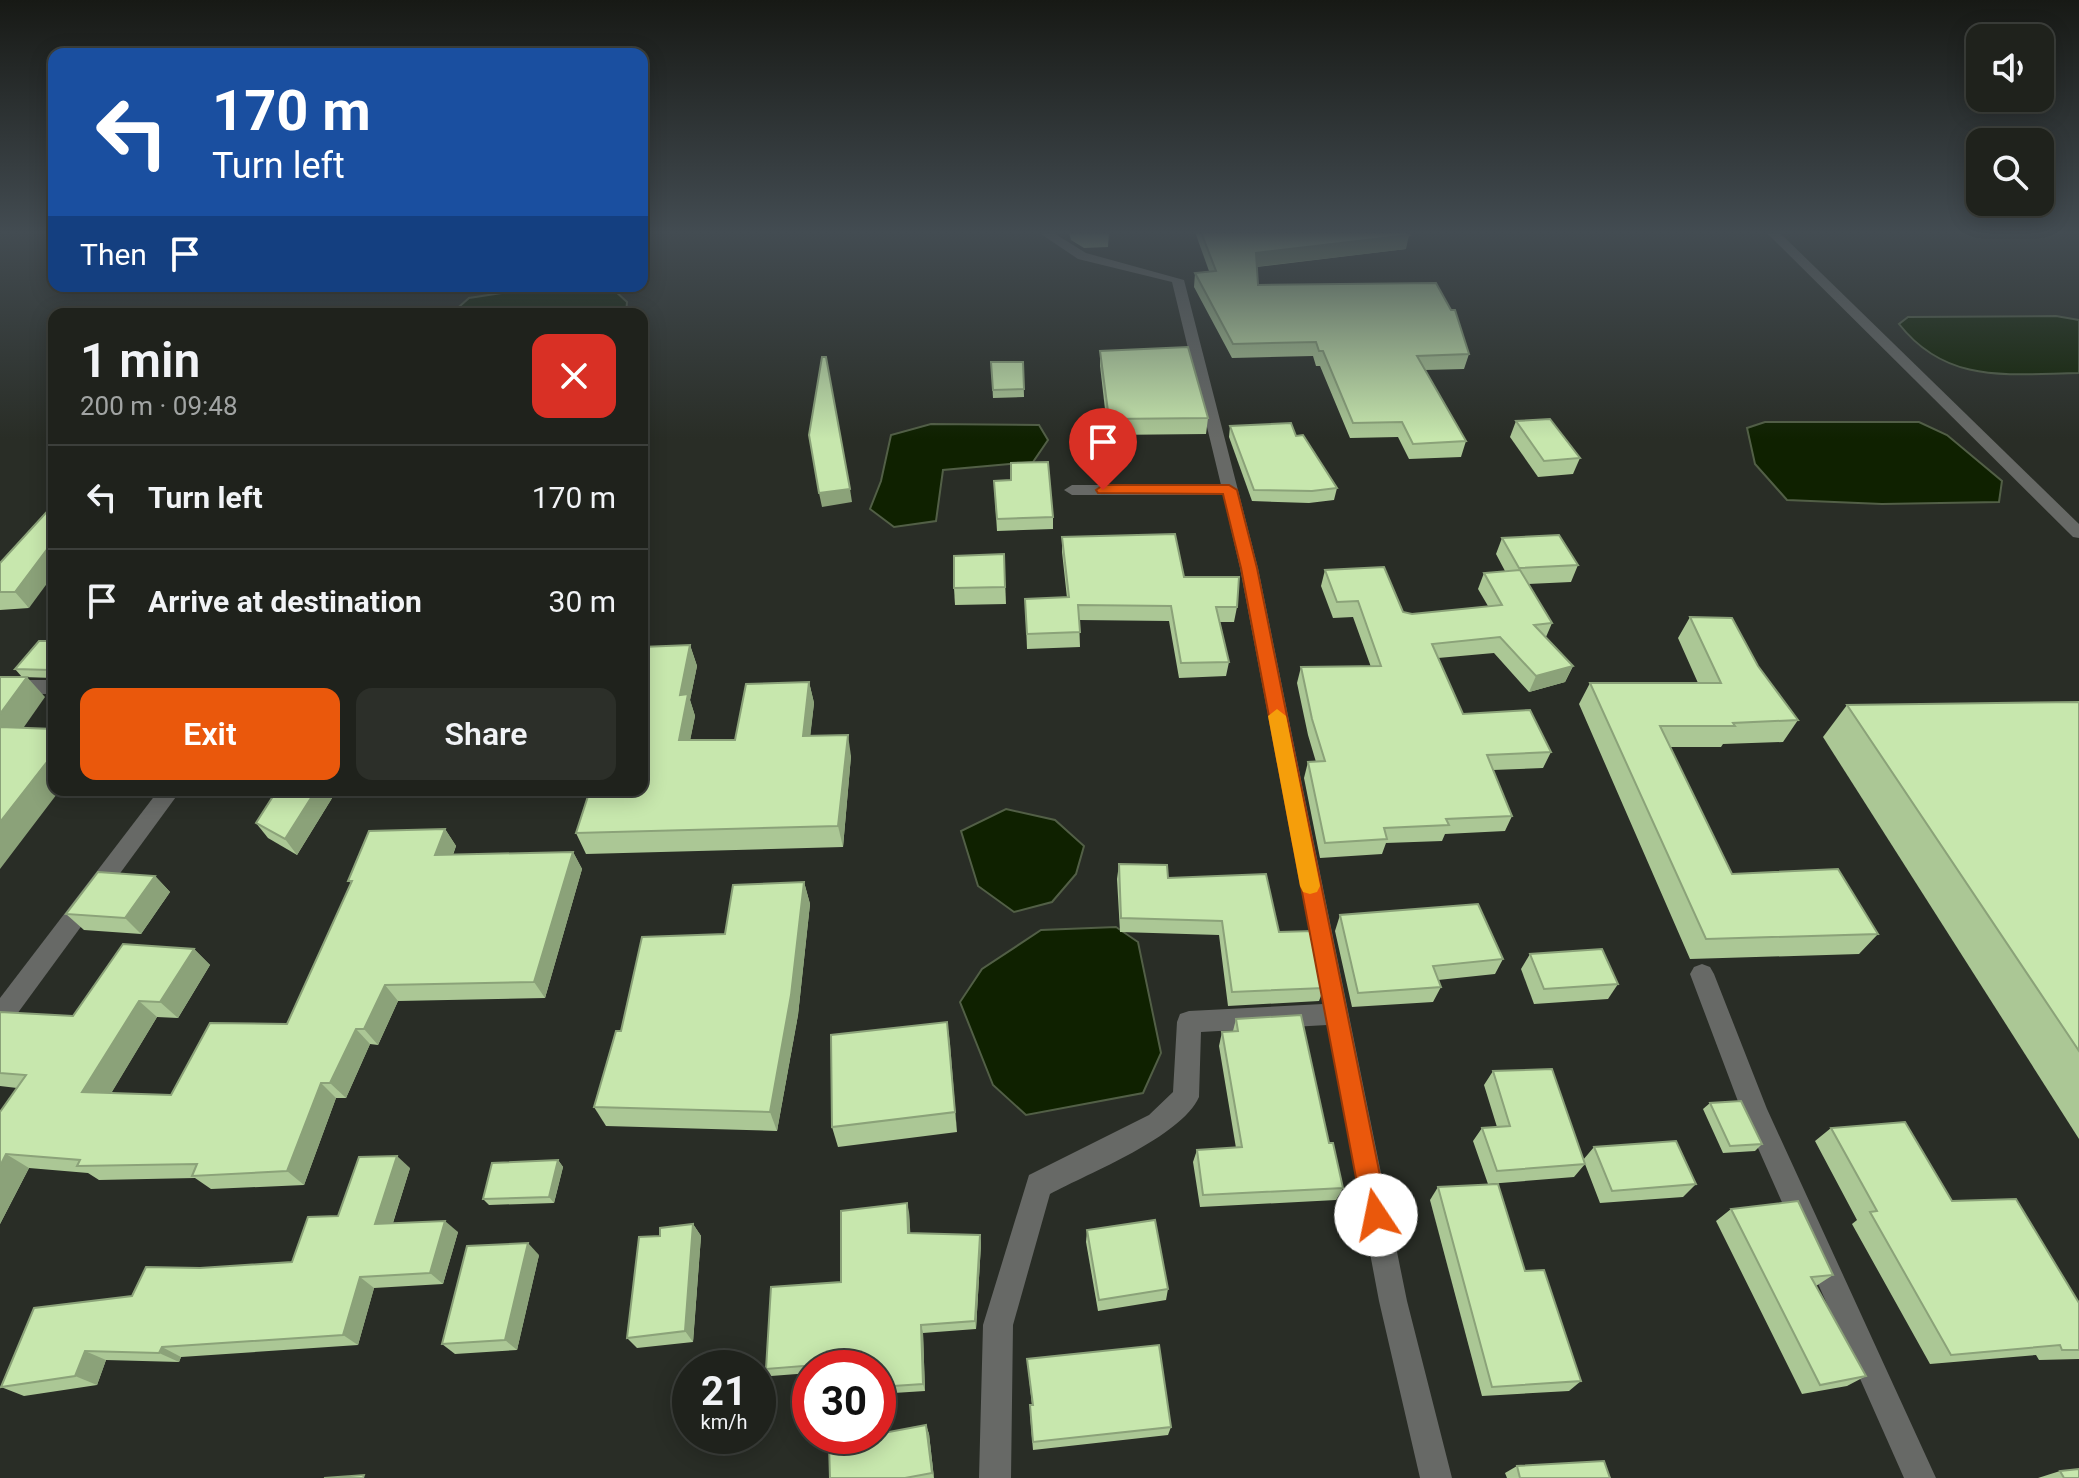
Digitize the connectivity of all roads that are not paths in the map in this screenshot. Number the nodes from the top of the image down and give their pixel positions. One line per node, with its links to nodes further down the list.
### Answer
1 (1183, 301): 4 (street)
2 (1842, 301): 5 (street)
3 (1072, 490): 4 (street)
4 (1229, 490): 10 (street)
5 (2079, 533)
6 (0, 687): 7 (street)
7 (48, 687)
8 (166, 796): 11 (street)
9 (1702, 974): 14 (street)
10 (1336, 1014): 12 (street); 13 (street)
11 (0, 1017)
12 (995, 1478)
13 (1436, 1478)
14 (1920, 1478)

